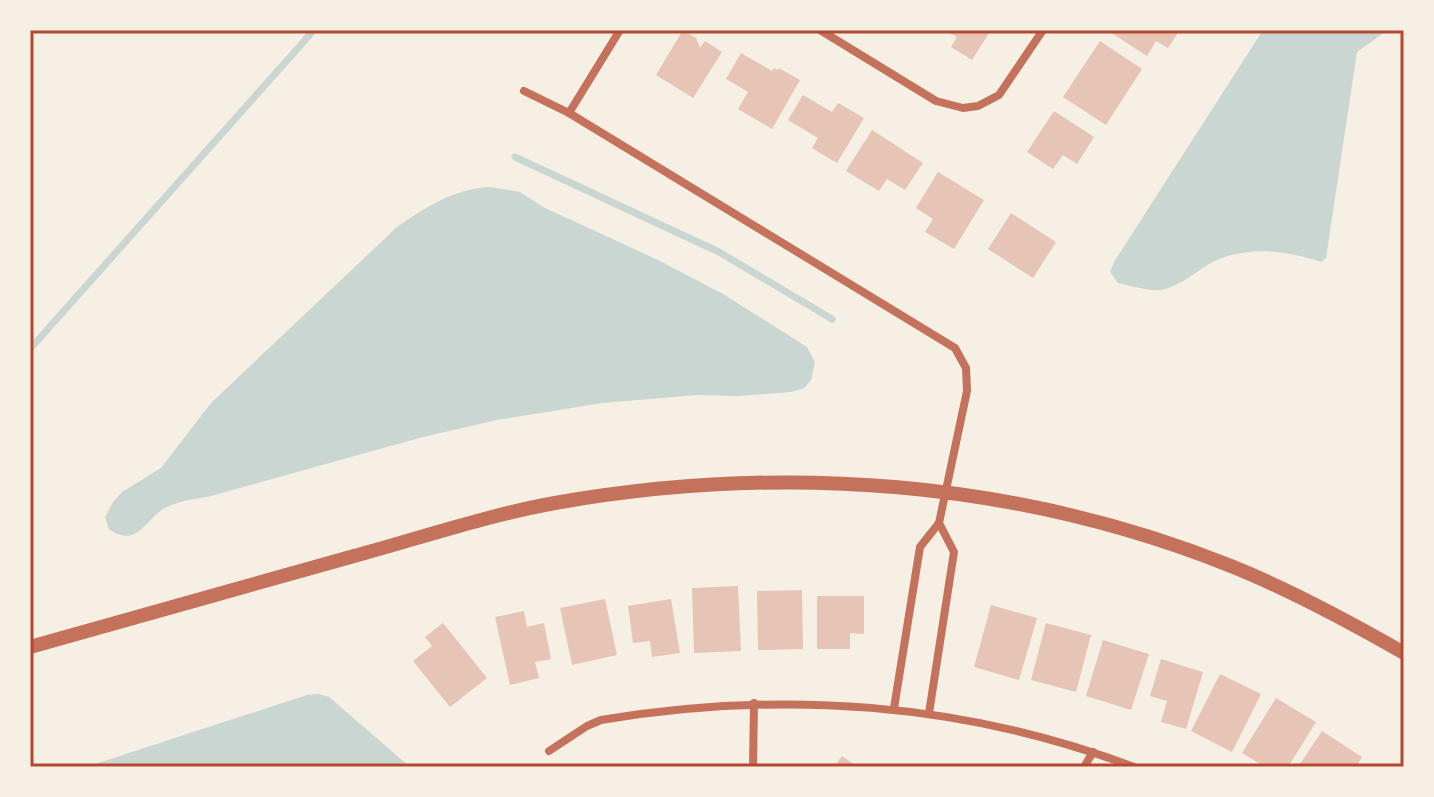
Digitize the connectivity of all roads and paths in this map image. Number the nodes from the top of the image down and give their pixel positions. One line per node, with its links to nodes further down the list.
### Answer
1 (620, 30): 5 (street)
2 (820, 30): 3 (street)
3 (1043, 30)
4 (524, 91): 5 (street)
5 (569, 113): 6 (street)
6 (946, 491): 7 (street); 8 (street); 9 (street)
7 (939, 523): 11 (street); 12 (street)
8 (30, 647)
9 (1404, 653)
10 (754, 703): 11 (street); 13 (street); 15 (street)
11 (894, 708): 12 (street)
12 (929, 713): 14 (street)
13 (549, 751)
14 (1093, 752): 16 (street); 17 (street)
15 (753, 767)
16 (1084, 767)
17 (1134, 767)

